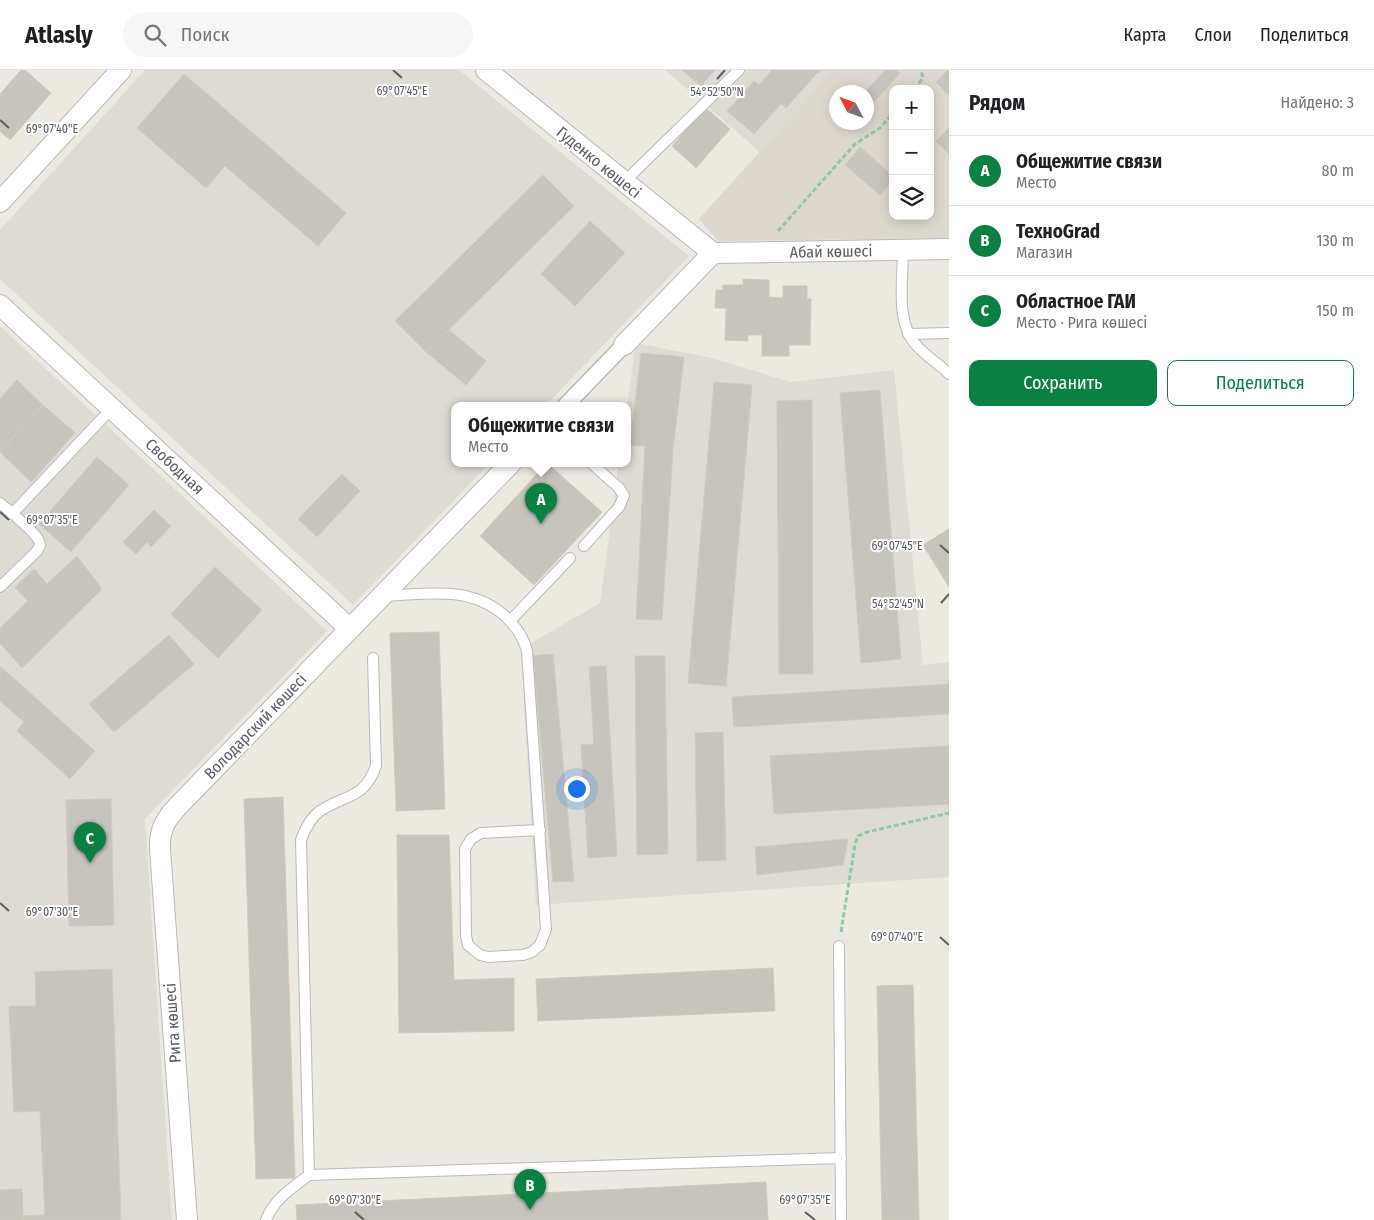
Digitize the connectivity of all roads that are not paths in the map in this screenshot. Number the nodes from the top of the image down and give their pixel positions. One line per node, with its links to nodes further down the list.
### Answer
1 (120, 70): 5 (street)
2 (486, 70): 4 (street, Гуденко көшесі)
3 (739, 70): 4 (lane)
4 (624, 182): 8 (street, Гуденко көшесі)
5 (0, 202)
6 (949, 249): 7 (street, Абай көшесі)
7 (903, 250): 8 (street, Абай көшесі); 11 (lane)
8 (712, 253): 12 (street)
9 (0, 305): 15 (street, Свободная)
10 (949, 333): 11 (lane)
11 (908, 334): 13 (lane)
12 (624, 345): 14 (street)
13 (949, 374)
14 (569, 402)
15 (112, 408): 19 (lane); 25 (street, Свободная)
16 (506, 467): 23 (street, Володарский көшесі)
17 (595, 467): 20 (lane)
18 (0, 503): 19 (lane)
19 (12, 514): 22 (lane)
20 (584, 546)
21 (570, 558): 24 (lane)
22 (0, 587)
23 (380, 596): 24 (lane); 25 (street, Володарский көшесі)
24 (510, 621): 28 (lane)
25 (349, 628): 27 (street, Володарский көшесі)
26 (373, 658): 31 (lane)
27 (163, 826): 32 (street, Рига көшесі)
28 (540, 830): 28 (lane)
29 (839, 946): 30 (lane)
30 (841, 1158): 31 (lane); 34 (lane)
31 (309, 1175): 33 (lane)
32 (187, 1220)
33 (266, 1220)
34 (842, 1220)

